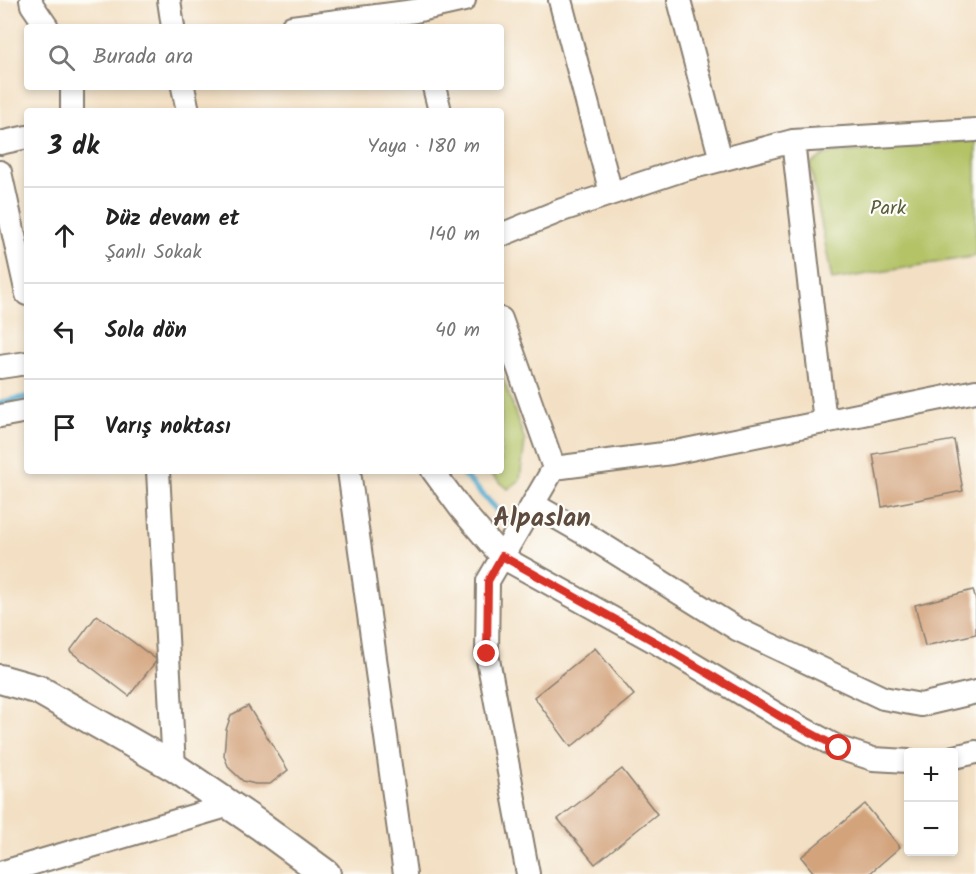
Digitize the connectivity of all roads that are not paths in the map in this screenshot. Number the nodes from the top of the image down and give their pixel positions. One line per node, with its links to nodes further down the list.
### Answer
1 (31, 0): 7 (street)
2 (169, 0): 8 (street)
3 (464, 0): 6 (street)
4 (560, 0): 22 (street)
5 (679, 0): 20 (street)
6 (415, 13): 9 (street)
7 (45, 24)
8 (173, 24)
9 (318, 24)
10 (72, 90): 13 (street)
11 (184, 90): 14 (street)
12 (435, 90): 15 (street)
13 (72, 108)
14 (187, 108)
15 (439, 108)
16 (976, 130): 18 (street)
17 (24, 138): 19 (street)
18 (793, 141): 20 (street); 31 (street)
19 (0, 143)
20 (721, 160): 22 (street)
21 (0, 172): 24 (street)
22 (611, 194): 23 (street)
23 (504, 234)
24 (24, 280)
25 (504, 327): 32 (street)
26 (24, 363): 27 (street)
27 (0, 367)
28 (976, 391): 31 (street)
29 (24, 412): 30 (street)
30 (0, 416)
31 (825, 422): 32 (street)
32 (554, 468): 36 (street)
33 (158, 474): 43 (street)
34 (349, 474): 47 (street)
35 (436, 474): 37 (street)
36 (534, 504): 37 (street); 39 (street)
37 (502, 556): 42 (street); 48 (street)
38 (0, 679): 43 (street)
39 (976, 692)
40 (976, 752): 41 (street)
41 (958, 756)
42 (904, 761)
43 (174, 767): 44 (street)
44 (230, 805): 45 (street); 46 (street)
45 (0, 873)
46 (326, 874)
47 (405, 874)
48 (528, 874)

